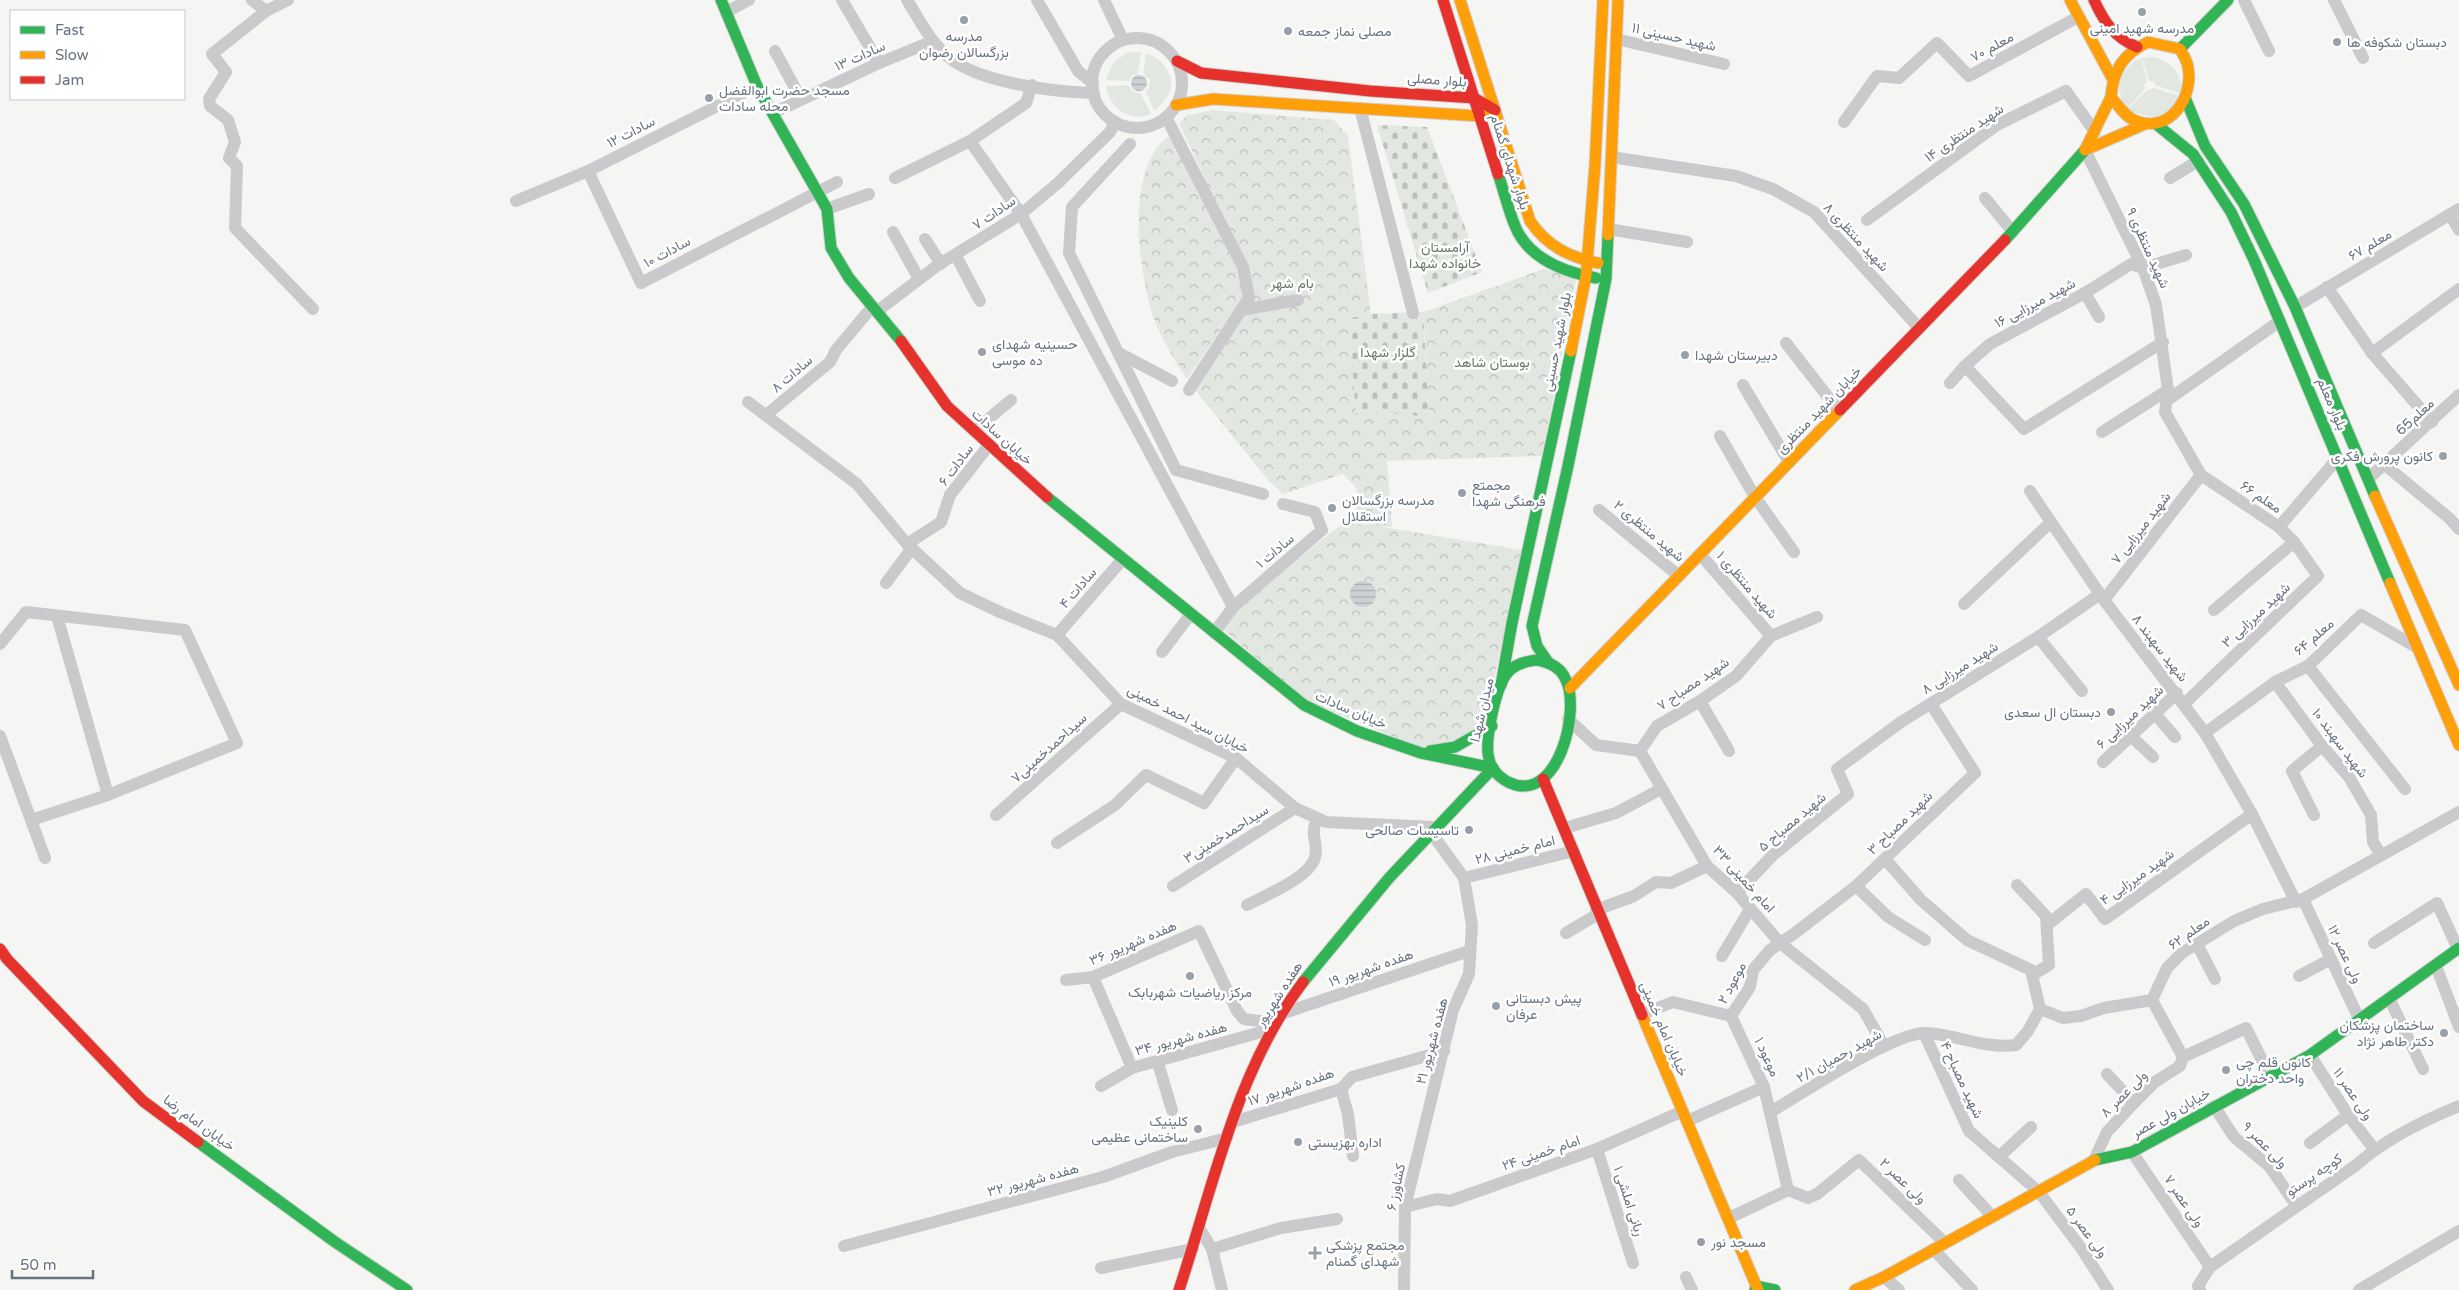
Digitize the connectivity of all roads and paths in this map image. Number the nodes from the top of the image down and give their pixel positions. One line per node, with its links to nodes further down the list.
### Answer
1 (252, 0): 18 (street)
2 (288, 0): 18 (street)
3 (721, 0): 19 (main road, خیابان سادات)
4 (749, 0): 19 (street)
5 (842, 0): 30 (street)
6 (907, 0): 23 (street)
7 (1037, 0): 35 (street)
8 (1104, 0): 22 (street)
9 (1443, 0): 38 (main road, بلوار شهدای گمنام)
10 (1460, 0): 42 (main road, بلوار شهدای گمنام)
11 (1603, 0): 75 (main road, بلوار شهید حسینی)
12 (1618, 0): 21 (main road)
13 (2070, 0): 20 (main road)
14 (2094, 0): 24 (main road)
15 (2228, 0): 25 (main road)
16 (2244, 0): 27 (street)
17 (2334, 0): 28 (street)
18 (266, 11): 88 (street)
19 (726, 12): 34 (main road, خیابان سادات)
20 (2078, 17): 32 (main road); 47 (street, معلم ۷۰)
21 (1616, 39): 31 (street, شهید حسینی ۱۱); 53 (main road)
22 (1122, 40): 29 (street); 35 (street)
23 (933, 41): 30 (street, سادات ۱۳); 33 (street)
24 (2137, 47): 25 (main road); 32 (main road)
25 (2180, 49): 39 (main road)
26 (775, 51): 37 (street)
27 (2269, 51)
28 (2363, 58)
29 (1177, 61): 38 (main road, بلوار مصلی); 40 (street)
30 (879, 63): 37 (street, سادات ۱۳)
31 (1724, 64)
32 (2112, 78): 36 (main road)
33 (1032, 85): 35 (street); 50 (street)
34 (757, 86): 43 (main road, خیابان سادات); 55 (street, سادات ۱۲)
35 (1093, 88): 46 (street)
36 (2111, 97): 48 (main road); 49 (main road)
37 (801, 98): 43 (street, سادات ۱۳)
38 (1474, 98): 42 (main road, بلوار مصلی); 44 (main road, بلوار شهدای گمنام)
39 (2186, 100): 48 (main road); 87 (main road, بلوار معلم)
40 (1176, 105): 41 (main road); 45 (street)
41 (1360, 108): 44 (main road); 91 (street)
42 (1495, 110): 44 (main road); 75 (main road, بلوار شهدای گمنام)
43 (773, 113): 59 (main road, خیابان سادات)
44 (1480, 116): 79 (main road, بلوار شهدای گمنام)
45 (1166, 117): 46 (street); 90 (street)
46 (1115, 122): 65 (street, سادات ۷)
47 (1844, 122)
48 (2150, 124): 52 (main road); 54 (main road, بلوار معلم)
49 (2095, 132): 52 (main road); 66 (street, شهید منتظری ۱۴)
50 (970, 140): 56 (street); 65 (street)
51 (1130, 144): 98 (street)
52 (2085, 150): 70 (main road, خیابان شهید منتظری); 78 (street, شهید منتظری ۹)
53 (1611, 157): 67 (main road); 94 (street, شهید منتظری ۸)
54 (2198, 161): 57 (street); 93 (main road, بلوار معلم)
55 (588, 171): 59 (street, سادات ۱۰); 62 (street, سادات ۱۲)
56 (895, 178)
57 (2170, 178)
58 (837, 182): 59 (street)
59 (817, 190): 63 (main road, خیابان سادات)
60 (869, 194): 63 (street)
61 (1985, 198): 70 (street)
62 (516, 201)
63 (827, 209): 89 (main road, خیابان سادات)
64 (2455, 212): 68 (street); 82 (street, معلم ۶۷)
65 (1021, 214): 74 (street, سادات ۷); 137 (street)
66 (1867, 220)
67 (1608, 229): 72 (street); 77 (main road)
68 (2459, 230)
69 (893, 232): 80 (street)
70 (2013, 232): 94 (main road, خیابان شهید منتظری)
71 (925, 239): 76 (street)
72 (1687, 242)
73 (2186, 255): 78 (street)
74 (956, 256): 76 (street, سادات ۷); 86 (street)
75 (1587, 261): 77 (main road, بلوار شهدای گمنام); 79 (main road, بلوار شهید حسینی)
76 (941, 264): 80 (street, سادات ۷)
77 (1606, 265): 81 (main road)
78 (2142, 268): 84 (street, شهید میرزایی ۱۶); 95 (street, شهید منتظری ۹)
79 (1586, 276): 81 (main road, بلوار شهدای گمنام); 142 (main road, بلوار شهید حسینی)
80 (919, 279): 89 (street, سادات ۷)
81 (1606, 279): 143 (main road)
82 (2327, 288): 87 (street, معلم ۶۷); 97 (street)
83 (2459, 289): 97 (street)
84 (2085, 294): 92 (street); 99 (street, شهید میرزایی ۱۶)
85 (1298, 300): 90 (street)
86 (980, 301)
87 (2295, 307): 119 (main road, بلوار معلم)
88 (313, 309)
89 (874, 310): 109 (street, سادات ۸); 111 (main road, خیابان سادات)
90 (1242, 310): 103 (street)
91 (1413, 314)
92 (2099, 318)
93 (2280, 321): 105 (street); 115 (main road, بلوار معلم)
94 (1920, 328): 108 (main road, خیابان شهید منتظری)
95 (2162, 342): 99 (street); 105 (street, شهید منتظری ۹)
96 (1786, 343): 108 (street)
97 (2372, 353): 110 (street)
98 (1119, 354): 100 (street); 121 (street)
99 (1965, 366): 101 (street, شهید میرزایی ۱۶)
100 (1172, 381)
101 (1950, 383)
102 (1743, 385): 116 (street)
103 (1189, 390)
104 (2459, 395): 110 (street, معلم65)
105 (2167, 396): 112 (street); 118 (street, شهید منتظری ۹)
106 (1011, 400): 111 (street)
107 (748, 402): 109 (street)
108 (1839, 411): 116 (main road, خیابان شهید منتظری)
109 (766, 415): 129 (street)
110 (2432, 422): 117 (street, معلم65)
111 (974, 432): 114 (main road, خیابان سادات)
112 (2102, 432)
113 (1720, 436): 122 (street)
114 (989, 445): 129 (street, سادات ۶); 132 (main road, خیابان سادات)
115 (2338, 458): 126 (street, معلم ۶۶); 149 (main road, بلوار معلم)
116 (1790, 462): 122 (main road, خیابان شهید منتظری)
117 (2385, 464): 119 (street, معلم65); 127 (street)
118 (2201, 475): 126 (street, معلم ۶۶); 135 (street, شهید میرزایی ۷)
119 (2368, 480): 155 (main road, بلوار معلم)
120 (2030, 491): 125 (street, شهید سهبند ۸)
121 (1263, 494)
122 (1755, 497): 130 (street); 131 (main road, خیابان شهید منتظری)
123 (1283, 504): 137 (street, سادات ۱)
124 (1599, 510): 133 (street, شهید منتظری ۲)
125 (2051, 522): 135 (street, شهید سهبند ۸); 136 (street)
126 (2279, 527): 128 (street)
127 (2459, 529)
128 (2294, 542): 138 (street); 158 (street, شهید میرزایی ۳)
129 (910, 546): 134 (street, سادات ۶); 145 (street)
130 (1794, 552)
131 (1700, 554): 133 (main road, خیابان شهید منتظری); 146 (street, شهید منتظری ۱)
132 (1122, 560): 139 (main road, خیابان سادات); 145 (street, سادات ۴)
133 (1679, 576): 156 (main road, خیابان شهید منتظری)
134 (886, 583)
135 (2102, 597): 147 (street, شهید میرزایی ۸); 158 (street, شهید سهبند ۸)
136 (1964, 604)
137 (1232, 607): 144 (street, سادات ۱)
138 (2214, 610)
139 (1190, 615): 144 (main road, خیابان سادات); 150 (street)
140 (57, 616): 148 (street); 182 (street); 182 (street)
141 (1817, 617): 146 (street, شهید مصباح ۷)
142 (1512, 623): 143 (main road); 154 (main road, بلوار شهید حسینی)
143 (1532, 626): 151 (main road)
144 (1214, 633): 173 (main road, خیابان سادات)
145 (1057, 635): 160 (street, خیابان سید احمد خمینی)
146 (1771, 636): 159 (street, شهید مصباح ۷)
147 (2038, 637): 157 (street); 161 (street, شهید میرزایی ۸)
148 (0, 644)
149 (2419, 649): 152 (street, معلم ۶۴); 169 (main road, بلوار معلم)
150 (1162, 652)
151 (1548, 662): 154 (main road, میدان شهدا); 156 (main road)
152 (2308, 666): 153 (street, معلم ۶۴); 181 (street)
153 (2275, 682): 165 (street, معلم ۶۴); 170 (street, شهید سهبند ۱۰)
154 (1501, 685): 164 (main road, میدان شهدا)
155 (2459, 685)
156 (1570, 688): 163 (main road)
157 (2082, 691)
158 (2180, 699): 162 (street, شهید میرزایی ۶); 165 (street, شهید سهبند ۸)
159 (1700, 701): 171 (street, شهید مصباح ۷); 172 (street)
160 (1121, 704): 175 (street, خیابان سید احمد خمینی); 186 (street, سیداحمدخمینی۷)
161 (1931, 704): 178 (street, شهید میرزایی ۸); 196 (street, شهید مصباح ۳)
162 (2155, 714): 167 (street, شهید میرزایی ۶); 168 (street)
163 (1568, 719): 171 (street); 179 (main road)
164 (1492, 726): 173 (main road); 177 (main road, میدان شهدا)
165 (2205, 733): 185 (street, شهید سهبند ۸)
166 (0, 736): 189 (street)
167 (2131, 736): 174 (street); 176 (street, شهید میرزایی ۶)
168 (2175, 737)
169 (2459, 744)
170 (2322, 746): 187 (street); 194 (street, شهید سهبند ۱۰)
171 (1640, 751): 180 (street, امام خمینی ۳۳)
172 (1729, 751)
173 (1421, 753): 177 (main road, خیابان سادات)
174 (2153, 757)
175 (1236, 758): 183 (street, خیابان سید احمد خمینی); 192 (street)
176 (2104, 762)
177 (1493, 768): 179 (main road); 191 (main road, هفده شهریور)
178 (1837, 769): 202 (street, شهید مصباح ۵)
179 (1543, 779): 190 (main road, خیابان امام خمینی)
180 (1661, 789): 190 (street); 197 (street, امام خمینی ۳۳)
181 (2405, 789)
182 (108, 795): 189 (street)
183 (1295, 808): 188 (street, خیابان سید احمد خمینی); 200 (street, سیداحمدخمینی۳)
184 (2459, 812): 194 (street, معلم ۶۲)
185 (2252, 814): 203 (street, شهید سهبند ۸); 207 (street, شهید میرزایی ۴)
186 (996, 815)
187 (2314, 815)
188 (1317, 819): 191 (street, خیابان سید احمد خمینی); 204 (street)
189 (31, 820): 195 (street)
190 (1565, 828): 193 (main road, خیابان امام خمینی)
191 (1432, 829): 198 (street, هفده شهریور ۲۱); 230 (main road, هفده شهریور)
192 (1058, 843)
193 (1574, 851): 198 (street, امام خمینی ۲۸); 206 (main road, خیابان امام خمینی)
194 (2382, 855): 203 (street, معلم ۶۲)
195 (46, 858)
196 (1885, 859): 201 (street, شهید مصباح ۳); 219 (street)
197 (1707, 866): 202 (street, امام خمینی ۳۳); 206 (street)
198 (1464, 878): 215 (street, هفده شهریور ۲۱)
199 (2017, 885): 207 (street)
200 (1173, 886)
201 (1856, 886): 209 (street); 210 (street, شهید مصباح ۳)
202 (1737, 894): 205 (street, امام خمینی ۳۳)
203 (2300, 901): 212 (street, معلم ۶۲); 217 (street, ولی عصر ۱۲)
204 (1246, 905)
205 (1750, 909): 210 (street, امام خمینی ۳۳); 216 (street)
206 (1597, 912): 208 (street); 227 (main road, خیابان امام خمینی)
207 (2047, 925): 219 (street)
208 (1566, 933)
209 (1925, 940)
210 (1780, 942): 228 (street, موعود ۲); 233 (street, امام خمینی ۳۳)
211 (2374, 943): 213 (street)
212 (2197, 944): 222 (street); 224 (street, معلم ۶۲)
213 (2459, 948): 218 (main road, خیابان ولی عصر)
214 (0, 949): 284 (main road, خیابان امام رضا)
215 (1470, 951): 230 (street, هفده شهریور ۱۹); 234 (street, هفده شهریور ۲۱)
216 (1722, 956)
217 (2331, 959): 220 (street); 229 (street, ولی عصر ۱۲)
218 (2436, 966): 225 (main road, خیابان ولی عصر); 231 (street)
219 (2032, 975): 226 (street)
220 (2300, 976)
221 (1093, 977): 223 (street, هفده شهریور ۳۶); 230 (street, هفده شهریور ۳۶); 238 (street)
222 (2215, 979)
223 (1066, 980)
224 (2152, 1000): 226 (street); 236 (street)
225 (2390, 1000): 229 (main road, خیابان ولی عصر); 239 (street)
226 (2040, 1009): 232 (street)
227 (1642, 1014): 228 (street); 251 (main road, خیابان امام خمینی)
228 (1731, 1016): 243 (street, موعود ۱)
229 (2360, 1021): 235 (main road, خیابان ولی عصر)
230 (1277, 1022): 237 (street, هفده شهریور ۳۴); 252 (main road, هفده شهریور)
231 (2459, 1027)
232 (1924, 1033): 233 (street, شهید رحمیان ۲/۱); 261 (street, شهید مصباح ۴)
233 (1884, 1046): 249 (street, شهید رحمیان ۲/۱)
234 (1444, 1051): 244 (street, هفده شهریور ۱۷); 258 (street, هفده شهریور ۲۱)
235 (2310, 1055): 241 (main road, خیابان ولی عصر); 250 (street, ولی عصر ۱۱)
236 (2183, 1057): 241 (street); 245 (street, ولی عصر ۸)
237 (1158, 1062): 238 (street, هفده شهریور ۳۴); 248 (street)
238 (1132, 1068): 242 (street, هفده شهریور ۳۴)
239 (2423, 1068)
240 (2107, 1074): 245 (street)
241 (2270, 1076): 246 (main road, خیابان ولی عصر)
242 (1101, 1086)
243 (1764, 1087): 249 (street, موعود ۱); 251 (street, امام خمینی ۲۴)
244 (1341, 1089): 252 (street, هفده شهریور ۱۷); 260 (street)
245 (2134, 1103): 262 (street, ولی عصر ۸)
246 (2214, 1106): 259 (main road, خیابان ولی عصر); 266 (street, ولی عصر ۹)
247 (2459, 1106): 256 (street, کوچه پرستو)
248 (1172, 1110)
249 (1772, 1111): 264 (street, موعود ۱)
250 (2348, 1115): 255 (street); 256 (street, ولی عصر ۱۱)
251 (1685, 1116): 257 (street, امام خمینی ۲۴); 269 (main road, خیابان امام خمینی)
252 (1233, 1122): 254 (main road, هفده شهریور)
253 (2031, 1127): 261 (street)
254 (1227, 1138): 271 (main road, هفده شهریور); 274 (street, هفده شهریور ۳۲)
255 (2310, 1143)
256 (2374, 1148): 266 (street, کوچه پرستو)
257 (1597, 1150): 267 (street, امام خمینی ۲۴); 277 (street, ربانی املشی ۱)
258 (1420, 1151): 267 (street, کشاورز ۶)
259 (2132, 1152): 262 (main road, خیابان ولی عصر); 278 (street, ولی عصر ۷)
260 (1353, 1156)
261 (1998, 1157): 265 (street, شهید مصباح ۴)
262 (2094, 1160): 265 (main road, خیابان ولی عصر)
263 (1959, 1180): 268 (street)
264 (1788, 1190): 269 (street); 273 (street, ولی عصر ۲)
265 (2039, 1192): 268 (main road, خیابان ولی عصر); 293 (street, ولی عصر ۵)
266 (2296, 1205): 278 (street, کوچه پرستو)
267 (1405, 1207): 287 (street, کشاورز ۶)
268 (1992, 1216): 273 (main road, خیابان ولی عصر)
269 (1729, 1218): 283 (main road, خیابان امام خمینی)
270 (1337, 1219): 276 (street)
271 (1200, 1229): 275 (main road, هفده شهریور); 276 (street)
272 (2459, 1231): 294 (street)
273 (1938, 1245): 281 (main road, خیابان ولی عصر); 292 (street)
274 (844, 1246)
275 (1194, 1249): 279 (street); 285 (main road, هفده شهریور)
276 (1212, 1249): 286 (street)
277 (1633, 1263)
278 (2210, 1267): 282 (street, کوچه پرستو)
279 (1101, 1268)
280 (1686, 1277): 288 (street)
281 (1884, 1277): 290 (main road, خیابان ولی عصر); 291 (street)
282 (2199, 1288)
283 (1754, 1289): 289 (main road)
284 (407, 1290)
285 (1180, 1290)
286 (1222, 1290)
287 (1404, 1290)
288 (1692, 1290)
289 (1775, 1290)
290 (1855, 1290)
291 (1899, 1290)
292 (1972, 1290)
293 (2108, 1290)
294 (2359, 1290)

